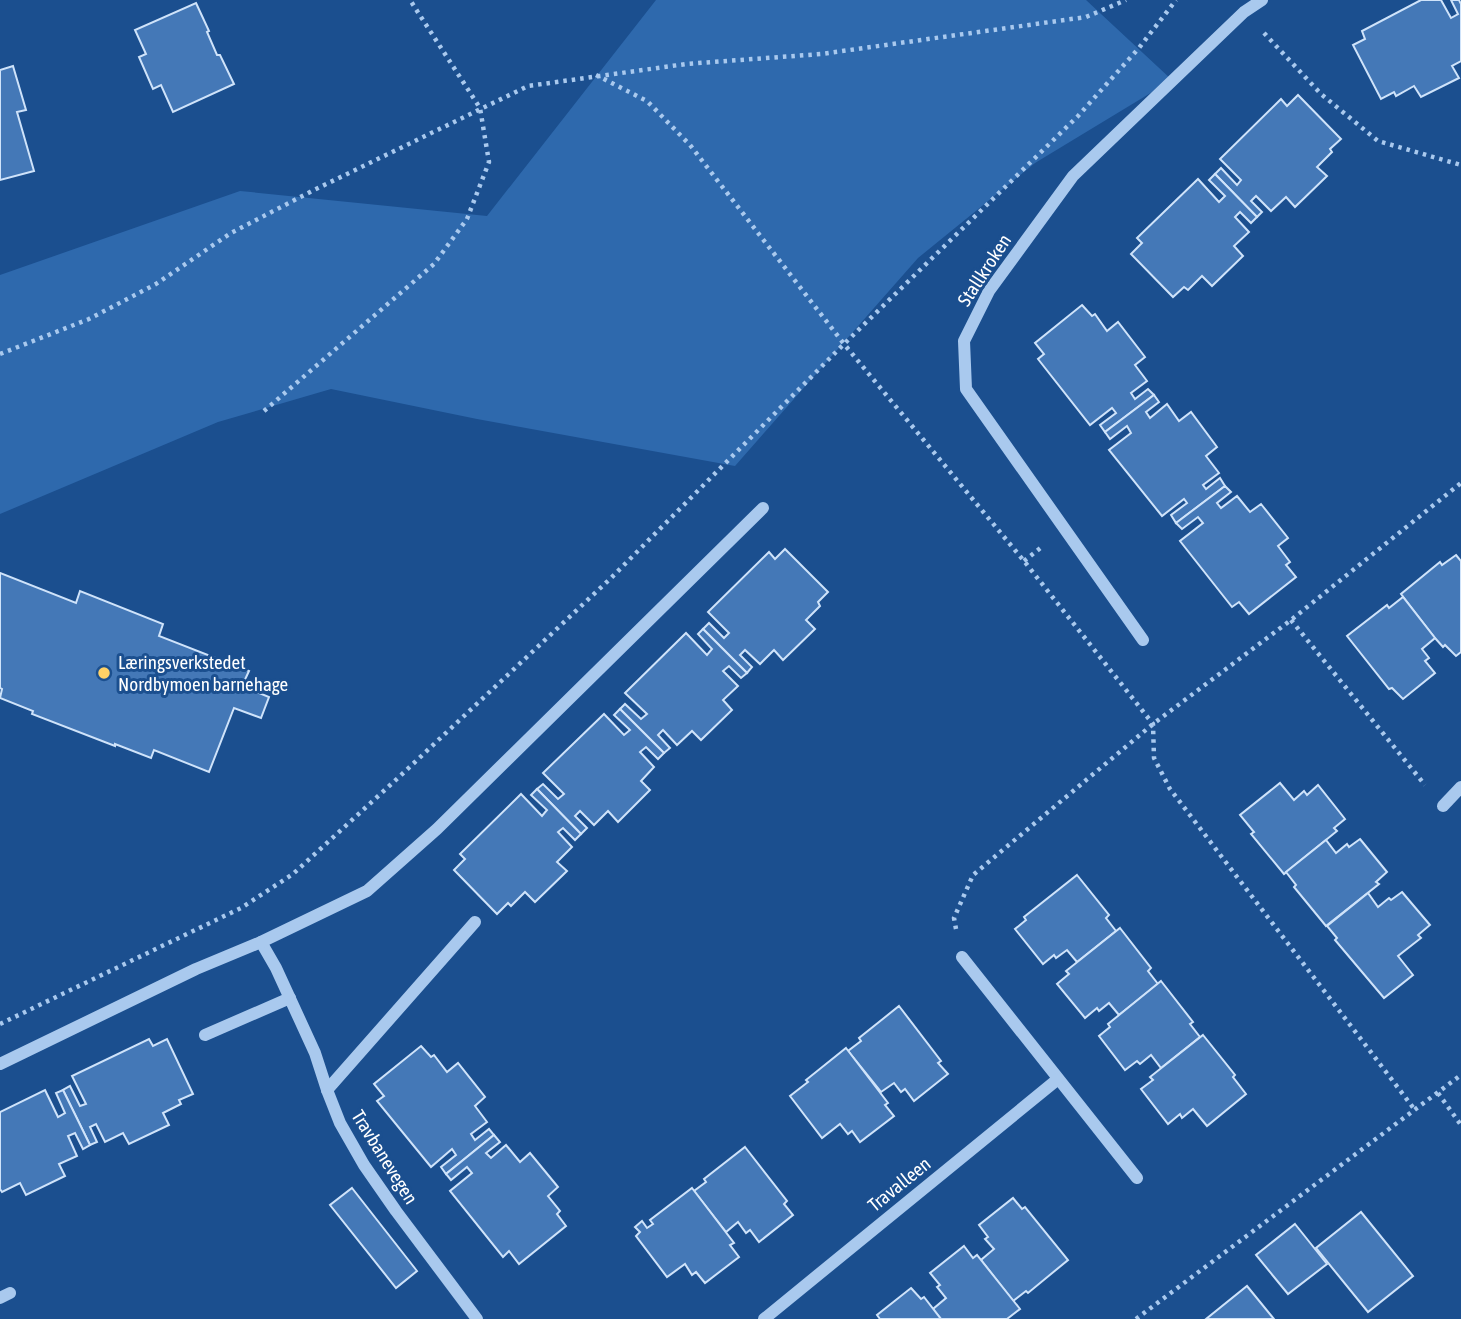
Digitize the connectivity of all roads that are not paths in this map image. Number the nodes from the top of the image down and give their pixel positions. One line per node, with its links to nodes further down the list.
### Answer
1 (1262, 0): 3 (street, Stallkroken)
2 (763, 508): 7 (street)
3 (1143, 640)
4 (1461, 788): 5 (street)
5 (1443, 806)
6 (475, 922): 13 (street)
7 (261, 942): 9 (street, Travbanevegen); 11 (street)
8 (962, 957): 12 (street)
9 (290, 998): 10 (street); 13 (street, Travbanevegen)
10 (205, 1035)
11 (0, 1064)
12 (1058, 1079): 14 (street); 16 (street, Travalleen)
13 (327, 1090): 15 (street, Travbanevegen)
14 (1137, 1178)
15 (477, 1319)
16 (764, 1319)

